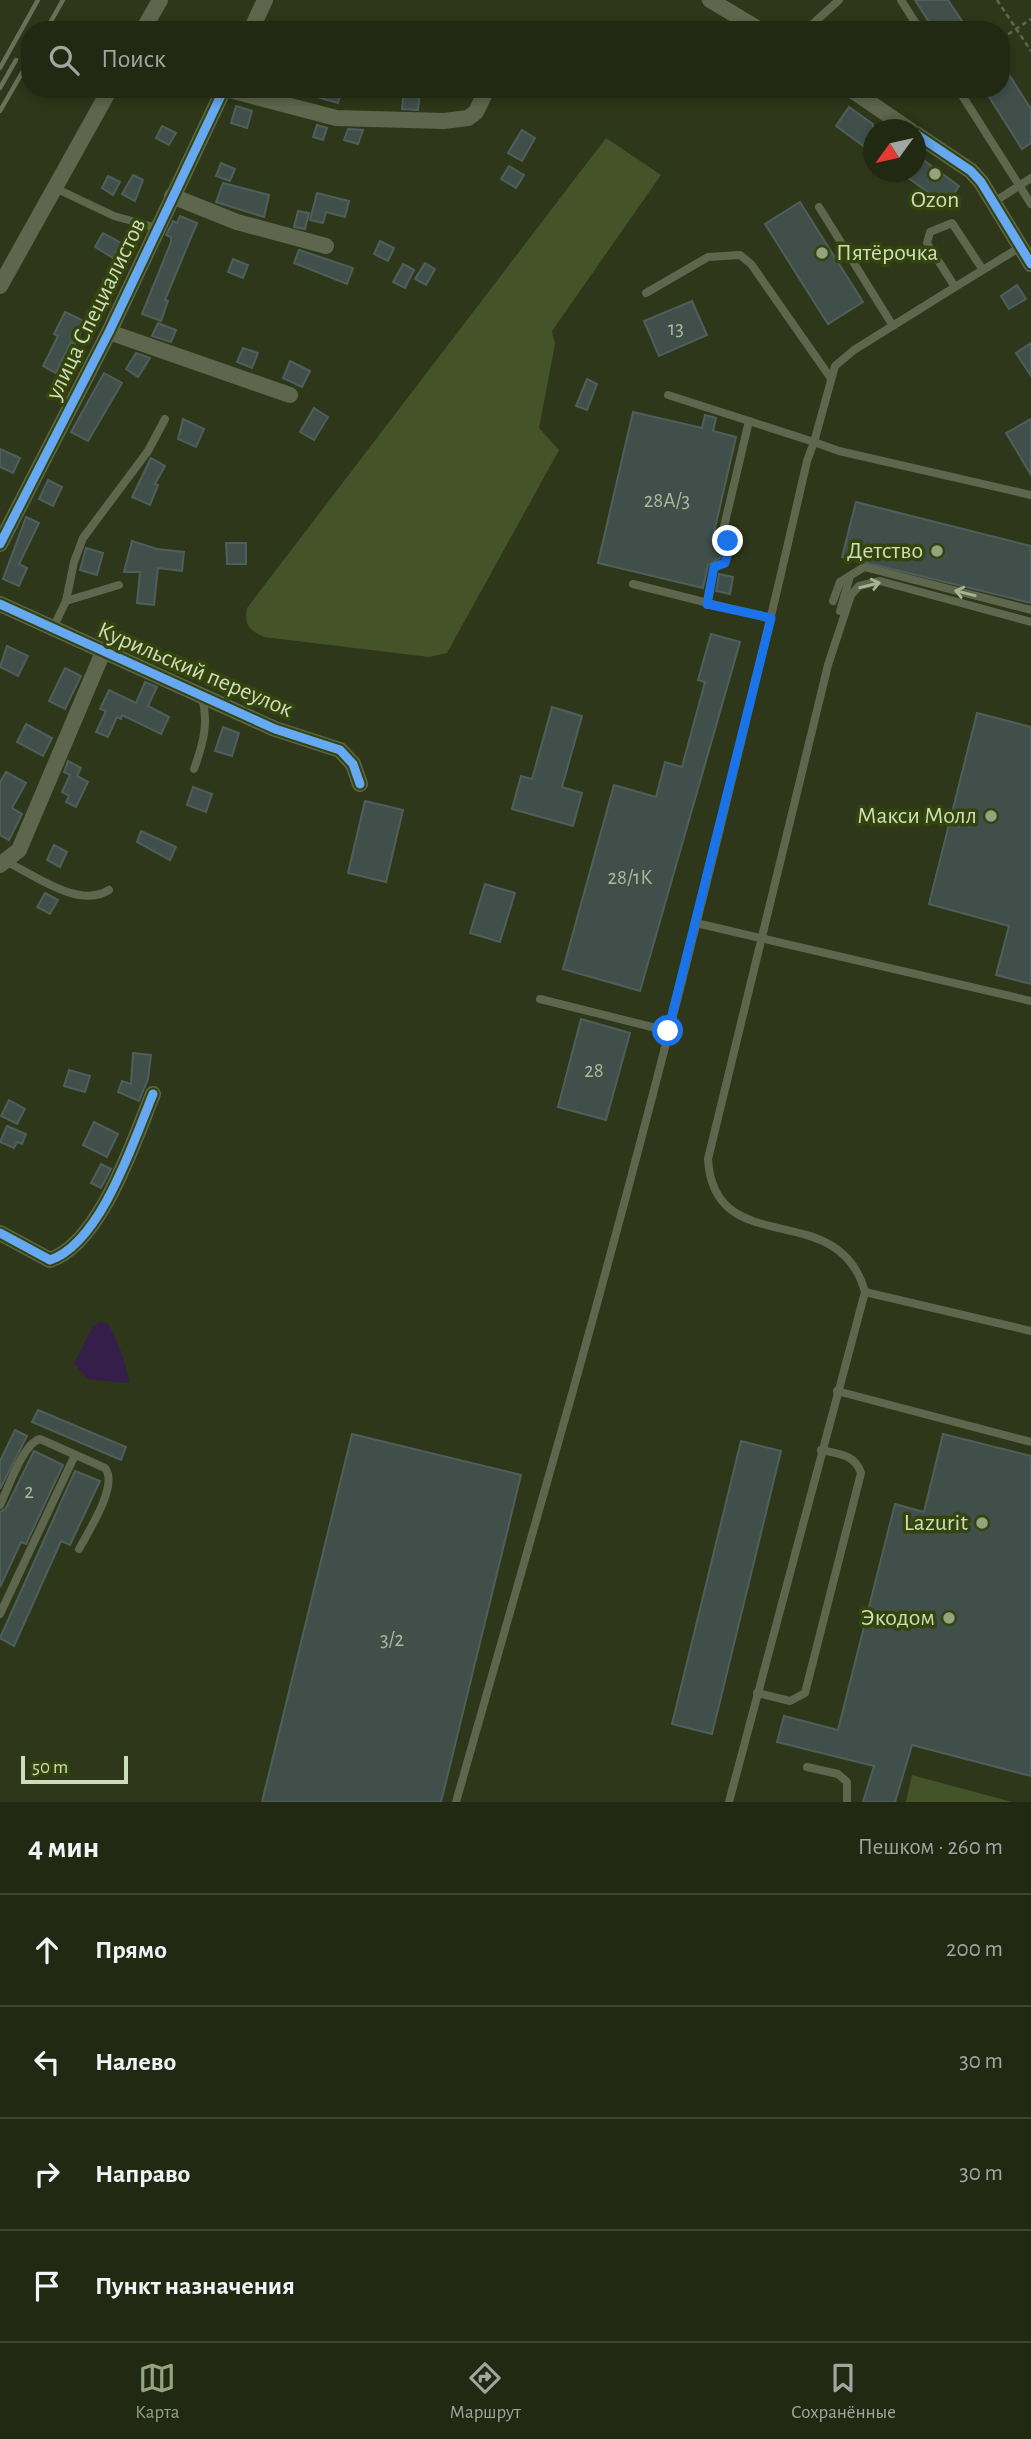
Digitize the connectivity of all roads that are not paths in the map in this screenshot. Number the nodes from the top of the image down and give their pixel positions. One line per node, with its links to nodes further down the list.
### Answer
1 (151, 0): 7 (street)
2 (160, 0): 8 (street)
3 (265, 0): 9 (street)
4 (710, 0): 10 (street)
5 (839, 0): 11 (lane)
6 (901, 0): 12 (lane)
7 (147, 21)
8 (148, 21)
9 (255, 21)
10 (745, 21)
11 (816, 21)
12 (914, 21)
13 (105, 98): 23 (street)
14 (221, 98): 24 (street, улица Специалистов)
15 (259, 98): 16 (street)
16 (483, 98)
17 (863, 98): 19 (street)
18 (964, 98): 22 (lane)
19 (894, 119)
20 (926, 141): 25 (street)
21 (1031, 178): 22 (lane)
22 (1020, 186): 25 (lane); 26 (lane)
23 (55, 187): 28 (lane); 33 (street)
24 (172, 196): 28 (street, улица Специалистов); 29 (street)
25 (994, 202): 30 (street)
26 (1031, 204)
27 (819, 207): 36 (lane)
28 (157, 228): 37 (street, улица Специалистов)
29 (326, 246)
30 (1021, 246): 31 (street); 32 (lane)
31 (1031, 264)
32 (983, 270): 34 (lane); 34 (lane)
33 (0, 286)
34 (955, 287): 36 (lane)
35 (646, 293): 38 (lane)
36 (892, 326): 38 (lane)
37 (109, 332): 39 (street); 45 (street, улица Специалистов)
38 (830, 377): 43 (lane)
39 (290, 394)
40 (668, 395): 42 (lane)
41 (165, 419): 49 (lane)
42 (749, 421): 43 (lane); 52 (lane)
43 (814, 442): 44 (lane); 54 (lane)
44 (1031, 495)
45 (0, 544)
46 (851, 574): 50 (lane); 53 (lane, one-way to 46); 57 (lane)
47 (633, 584): 52 (lane)
48 (119, 585): 49 (lane)
49 (66, 601): 56 (lane)
50 (833, 601)
51 (0, 604): 56 (street, Курильский переулок)
52 (707, 604): 54 (lane)
53 (1031, 610)
54 (771, 618): 64 (lane)
55 (1031, 622): 57 (lane, one-way to 55)
56 (53, 628): 58 (street, Курильский переулок)
57 (835, 638): 65 (lane)
58 (103, 652): 59 (street, Курильский переулок); 62 (street)
59 (202, 697): 60 (lane); 61 (street, Курильский переулок)
60 (194, 769)
61 (360, 785)
62 (4, 864): 63 (lane)
63 (109, 890)
64 (695, 923): 65 (lane); 68 (lane)
65 (761, 938): 67 (lane); 71 (lane)
66 (540, 999): 68 (lane)
67 (1031, 1001)
68 (668, 1031): 83 (lane)
69 (153, 1094): 70 (street)
70 (0, 1233)
71 (864, 1292): 72 (lane); 73 (lane)
72 (1031, 1331)
73 (837, 1391): 74 (lane); 75 (lane)
74 (1031, 1442)
75 (821, 1450): 80 (lane); 80 (lane)
76 (75, 1455): 77 (lane); 78 (lane); 79 (lane)
77 (0, 1505)
78 (79, 1549)
79 (0, 1614)
80 (757, 1693): 82 (lane)
81 (807, 1767): 84 (lane)
82 (731, 1801)
83 (456, 1802)
84 (847, 1802)

